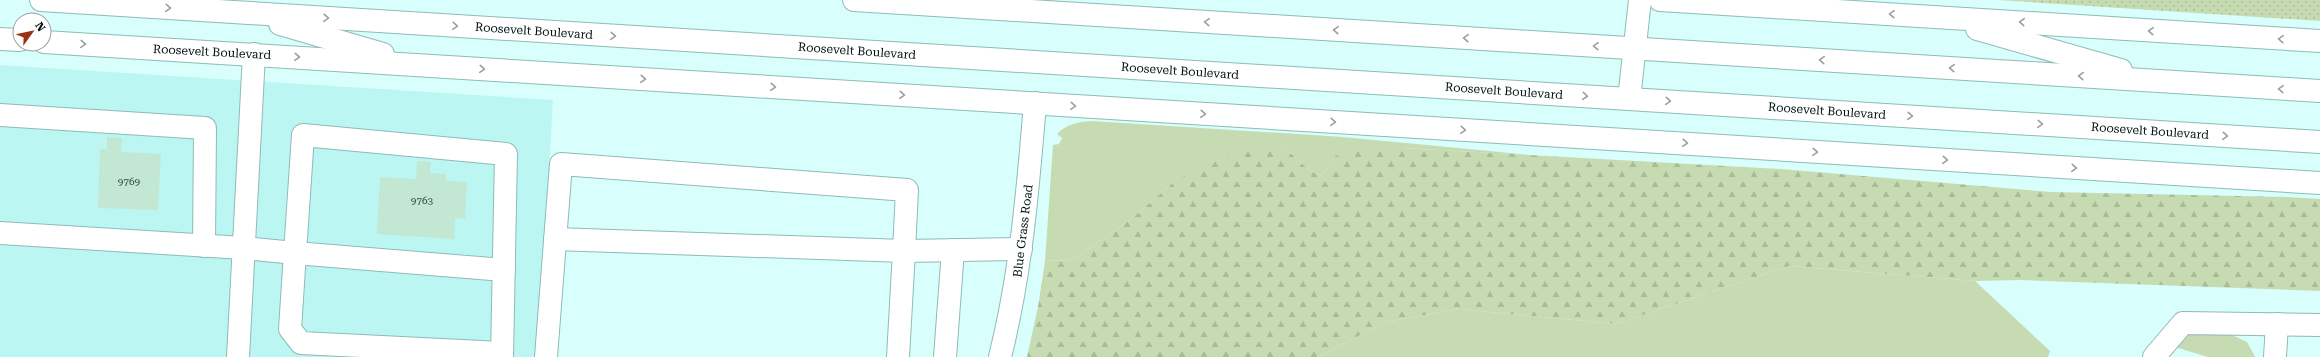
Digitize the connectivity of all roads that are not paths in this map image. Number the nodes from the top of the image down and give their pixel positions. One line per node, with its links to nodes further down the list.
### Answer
1 (41, 0): 5 (main road, Roosevelt Boulevard)
2 (854, 0): 12 (main road, one-way to 2)
3 (1640, 0): 12 (main road)
4 (1660, 0): 7 (main road, one-way to 4)
5 (87, 1): 6 (main road, Roosevelt Boulevard, one-way to 6)
6 (242, 12): 14 (main road); 17 (main road, Roosevelt Boulevard, one-way to 17)
7 (1937, 17): 10 (main road, one-way to 7); 15 (main road)
8 (0, 39): 9 (main road)
9 (12, 40)
10 (2320, 41)
11 (52, 42): 13 (main road, Roosevelt Boulevard, one-way to 13)
12 (1635, 48): 15 (main road, one-way to 12); 17 (main road)
13 (254, 54): 14 (main road, Roosevelt Boulevard, one-way to 14); 25 (main road)
14 (421, 65): 18 (main road, Roosevelt Boulevard, one-way to 18)
15 (2160, 81): 16 (main road, one-way to 15)
16 (2320, 91)
17 (1629, 99): 20 (main road, Roosevelt Boulevard, one-way to 20)
18 (1034, 103): 21 (main road, Roosevelt Boulevard, one-way to 21); 26 (main road, Blue Grass Road)
19 (0, 115): 24 (main road)
20 (2320, 142)
21 (2320, 183)
22 (0, 233): 24 (main road)
23 (555, 239): 28 (main road); 28 (main road); 35 (main road)
24 (204, 246): 25 (main road)
25 (244, 248): 29 (main road); 34 (main road)
26 (1021, 249): 27 (main road); 38 (main road, Blue Grass Road)
27 (953, 250): 28 (main road); 37 (main road)
28 (904, 251): 36 (main road)
29 (295, 253): 30 (main road); 30 (main road); 33 (main road)
30 (504, 270): 33 (main road)
31 (2277, 324): 32 (main road); 39 (main road); 40 (main road)
32 (2320, 325)
33 (502, 355)
34 (238, 357)
35 (546, 357)
36 (898, 357)
37 (945, 357)
38 (1000, 357)
39 (2154, 357)
40 (2275, 357)

